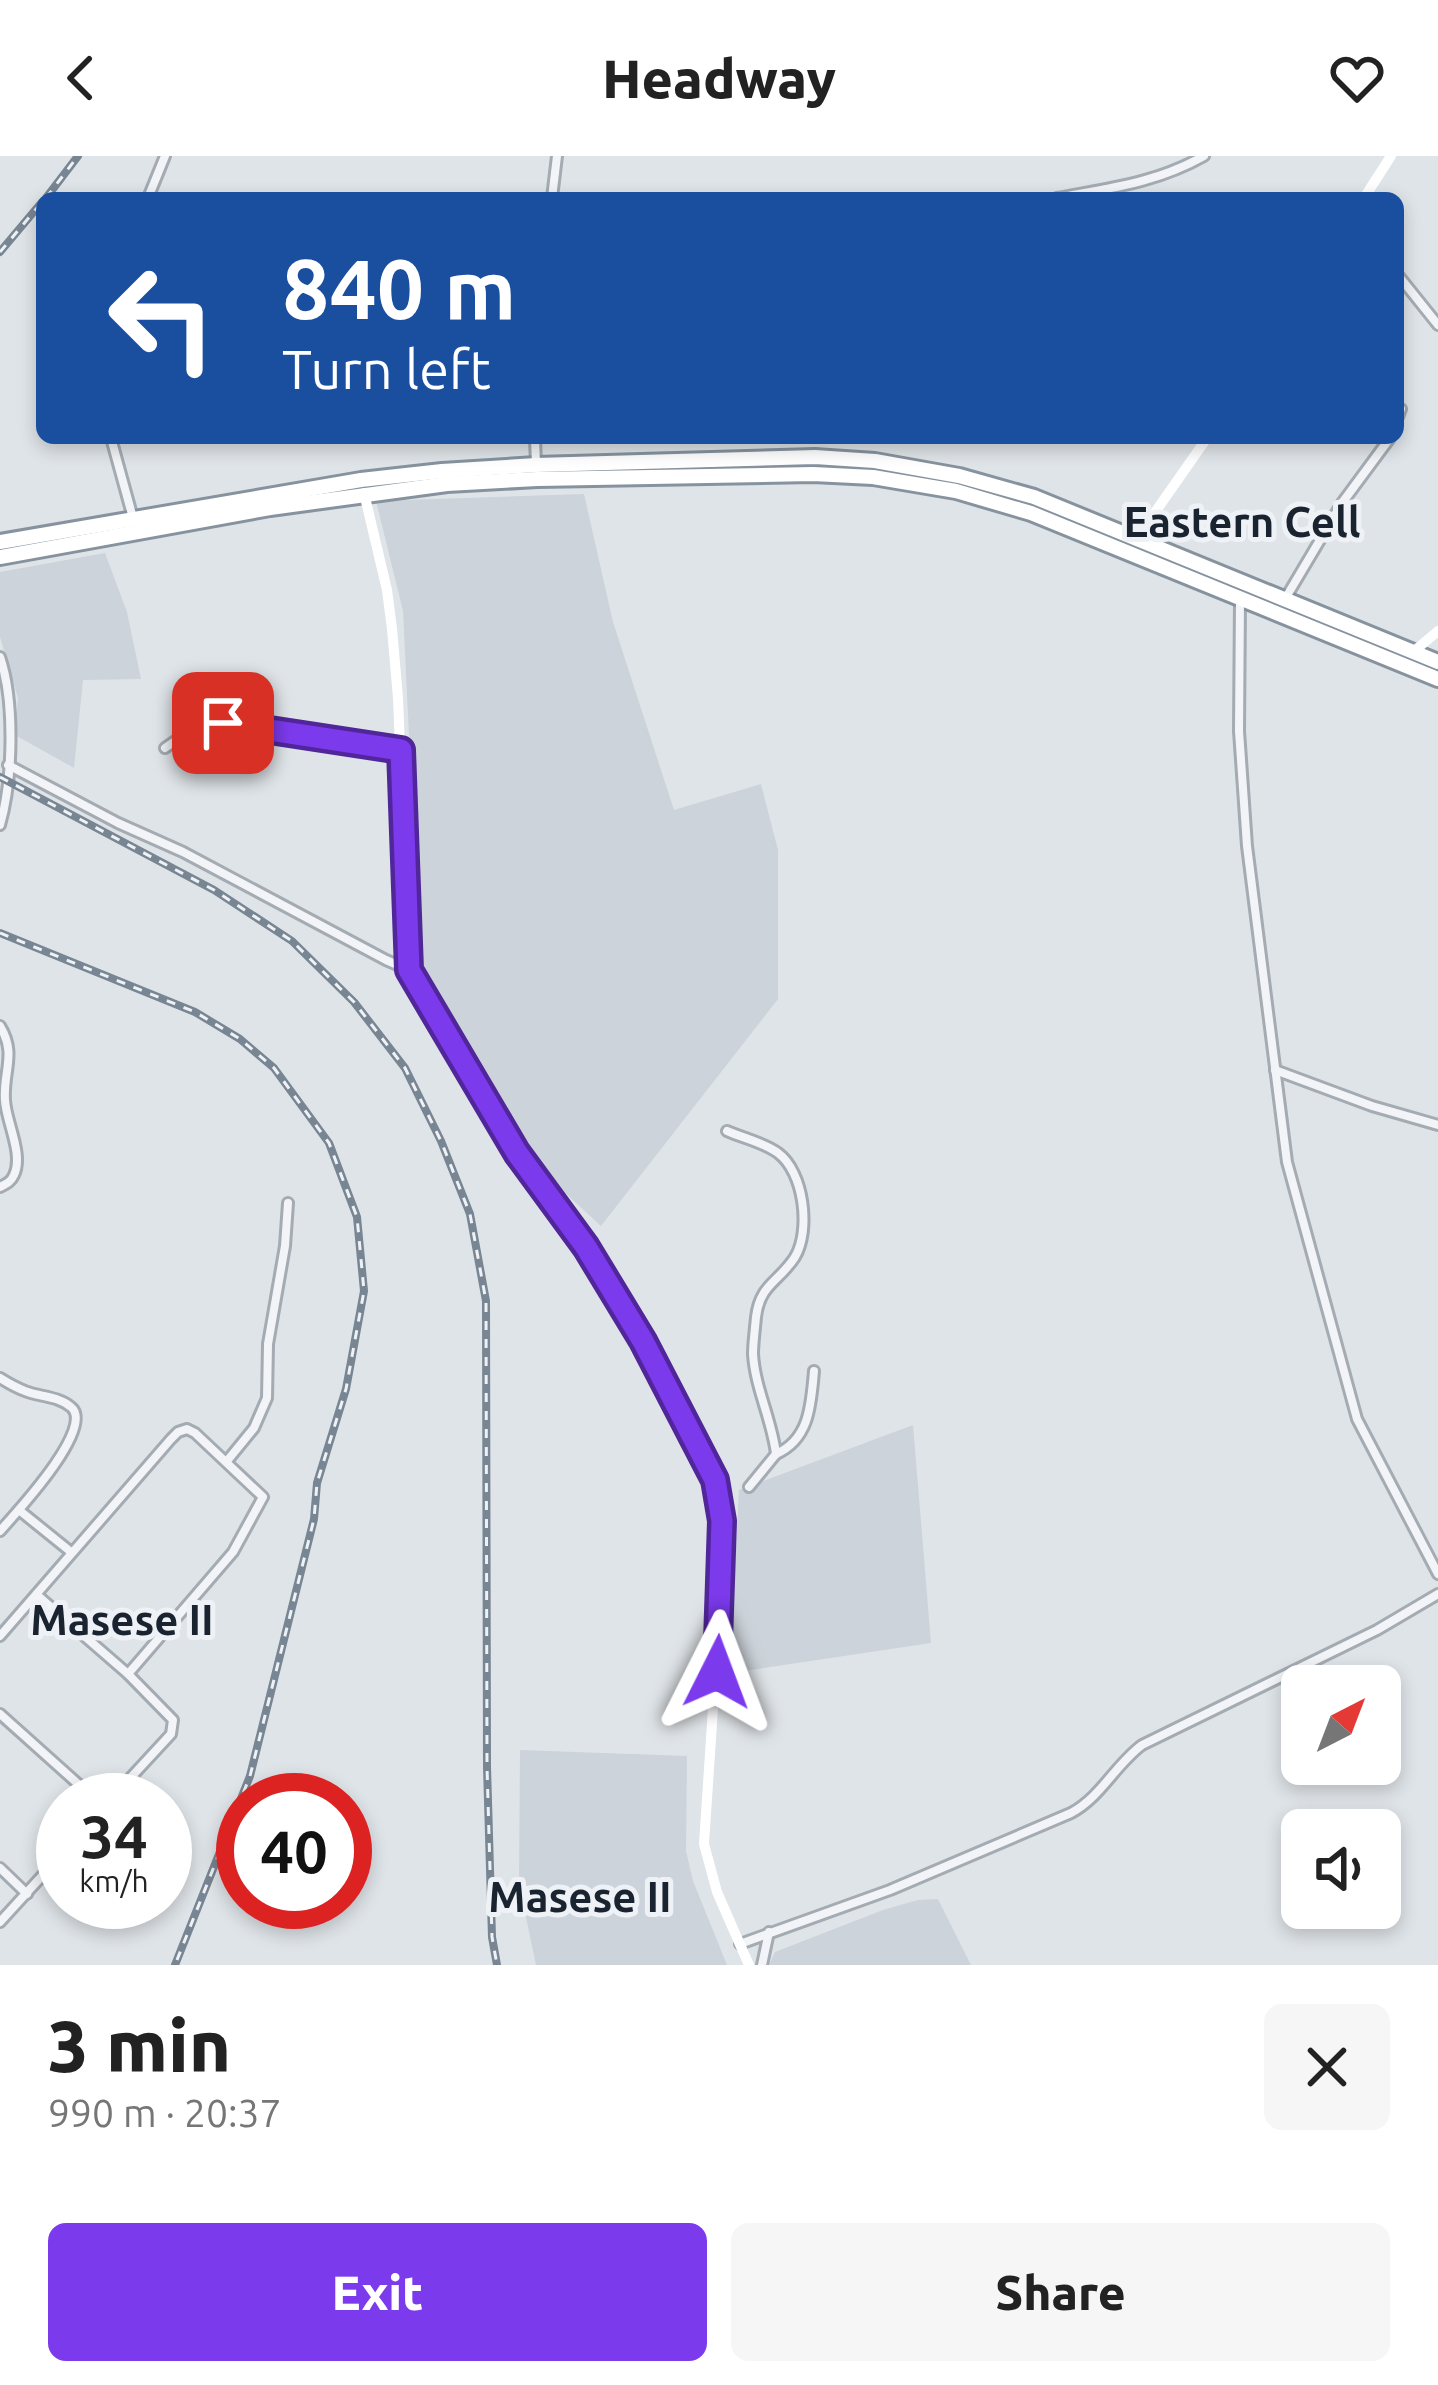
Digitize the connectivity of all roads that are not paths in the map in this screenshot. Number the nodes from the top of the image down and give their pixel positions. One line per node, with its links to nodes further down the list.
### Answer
1 (165, 156): 5 (street)
2 (557, 156): 6 (street)
3 (1204, 156): 7 (street)
4 (1391, 156): 8 (street)
5 (150, 192)
6 (554, 192)
7 (1091, 192)
8 (1368, 192)
9 (1404, 283): 10 (street)
10 (1438, 326)
11 (113, 444): 17 (street)
12 (536, 444): 15 (street)
13 (1203, 444): 18 (street)
14 (1386, 444): 22 (street)
15 (536, 465): 17 (highway); 18 (highway)
16 (364, 494): 20 (highway); 21 (highway); 29 (street)
17 (133, 518): 19 (highway)
18 (1137, 538): 22 (highway)
19 (0, 542)
20 (0, 557)
21 (1240, 596): 27 (highway); 34 (street)
22 (1285, 600): 24 (highway)
23 (1438, 631): 24 (street)
24 (1414, 652): 26 (highway)
25 (0, 657): 30 (street)
26 (1438, 662)
27 (1438, 679)
28 (165, 748): 29 (street)
29 (401, 750): 32 (street)
30 (8, 765): 31 (street); 32 (street)
31 (0, 825)
32 (409, 970): 60 (street)
33 (0, 1026): 37 (street)
34 (1275, 1070): 35 (street); 47 (street)
35 (1438, 1125)
36 (727, 1131): 41 (street)
37 (0, 1187)
38 (288, 1203): 42 (street)
39 (814, 1371): 41 (street)
40 (0, 1378): 44 (street)
41 (776, 1454): 43 (street)
42 (227, 1460): 46 (street); 51 (street)
43 (749, 1487)
44 (19, 1510): 45 (street); 46 (street)
45 (0, 1532)
46 (71, 1552): 49 (street)
47 (1438, 1574)
48 (1438, 1594): 59 (street)
49 (38, 1595): 50 (street); 51 (street)
50 (0, 1636)
51 (128, 1674): 54 (street)
52 (0, 1714): 53 (street)
53 (66, 1773)
54 (134, 1773)
55 (0, 1868): 57 (street)
56 (36, 1884): 57 (street)
57 (27, 1894): 58 (street)
58 (0, 1922)
59 (769, 1932): 60 (street); 62 (street)
60 (740, 1943): 61 (street)
61 (749, 1965)
62 (762, 1965)

